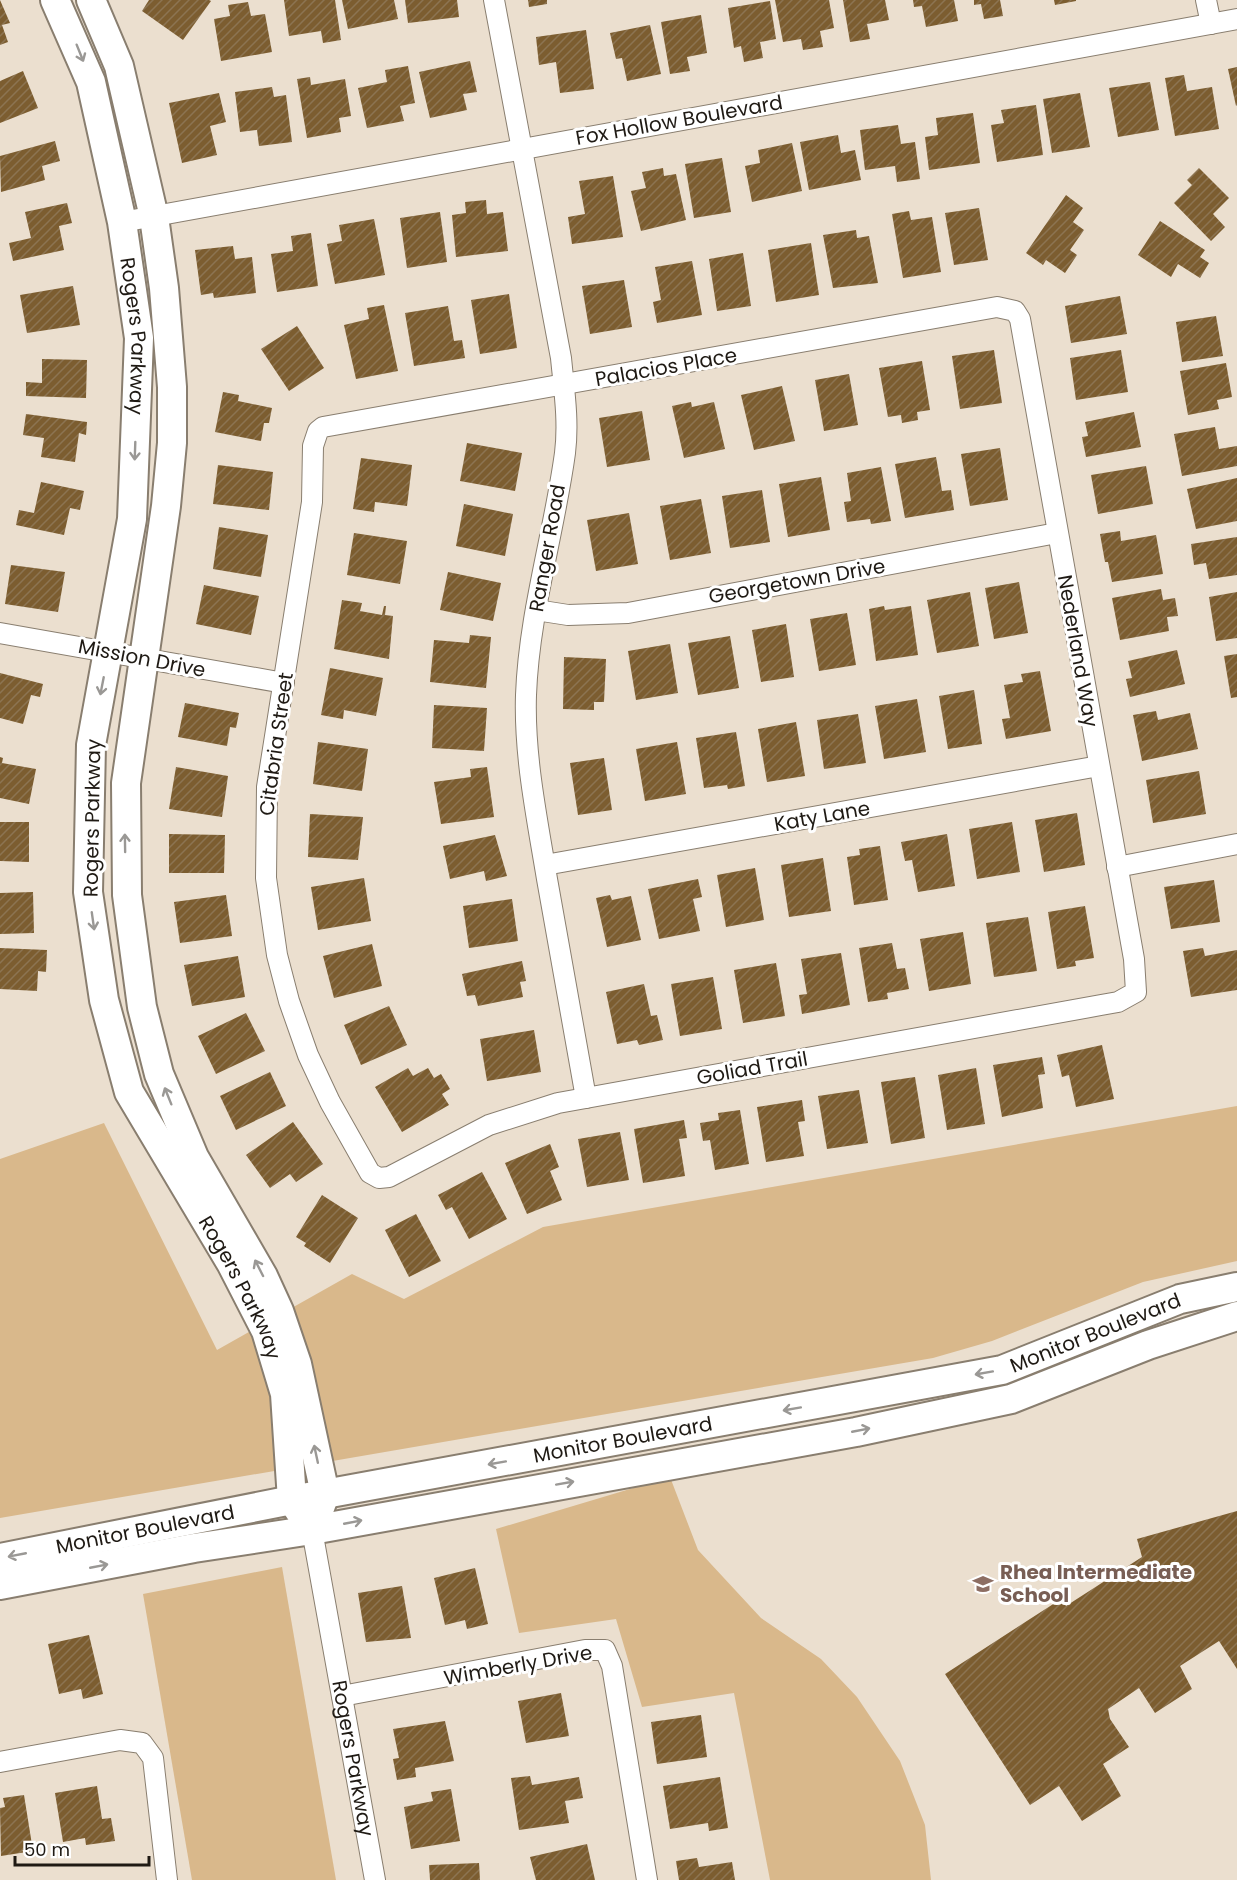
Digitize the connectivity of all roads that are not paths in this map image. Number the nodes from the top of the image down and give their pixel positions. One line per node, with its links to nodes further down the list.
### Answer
1 (56, 0): 9 (street, Rogers Parkway, one-way to 9)
2 (91, 0): 8 (street, Rogers Parkway)
3 (494, 0): 7 (street, Ranger Road)
4 (1206, 0): 6 (street)
5 (1237, 19): 6 (street, Fox Hollow Boulevard)
6 (1211, 24): 7 (street, Fox Hollow Boulevard)
7 (522, 149): 8 (street, Fox Hollow Boulevard); 11 (street, Ranger Road)
8 (154, 217): 9 (street, Fox Hollow Boulevard); 17 (street, Rogers Parkway)
9 (122, 222): 16 (street, Rogers Parkway, one-way to 16)
10 (1015, 311): 11 (street, Palacios Place); 13 (street, Nederland Way)
11 (564, 385): 12 (street, Palacios Place); 14 (street, Ranger Road)
12 (318, 431): 18 (street, Citabria Street)
13 (1057, 533): 14 (street, Georgetown Drive); 19 (street, Nederland Way)
14 (536, 610): 21 (street, Ranger Road)
15 (0, 633): 16 (street, Mission Drive)
16 (108, 653): 17 (street, Mission Drive); 29 (street, Rogers Parkway, one-way to 29)
17 (145, 660): 18 (street, Mission Drive); 28 (street, Rogers Parkway, one-way to 17)
18 (284, 683): 25 (street, Citabria Street)
19 (1099, 766): 21 (street, Katy Lane); 22 (street, Nederland Way)
20 (1237, 844): 22 (street)
21 (545, 865): 24 (street, Ranger Road)
22 (1117, 867): 23 (street, Nederland Way)
23 (1136, 992): 24 (street, Goliad Trail)
24 (586, 1098): 25 (street, Goliad Trail)
25 (379, 1178)
26 (1237, 1287): 28 (street, Monitor Boulevard, one-way to 28)
27 (1237, 1316): 30 (street, Monitor Boulevard, one-way to 27)
28 (325, 1494): 29 (street, Monitor Boulevard); 30 (street)
29 (292, 1500): 30 (street, Rogers Parkway); 31 (street, Monitor Boulevard, one-way to 31)
30 (312, 1530): 32 (street, Monitor Boulevard, one-way to 30); 33 (street, Rogers Parkway)
31 (0, 1558)
32 (0, 1585)
33 (342, 1696): 36 (street, Rogers Parkway); 37 (street, Wimberly Drive)
34 (0, 1762): 35 (street)
35 (167, 1880)
36 (375, 1880)
37 (647, 1880)

